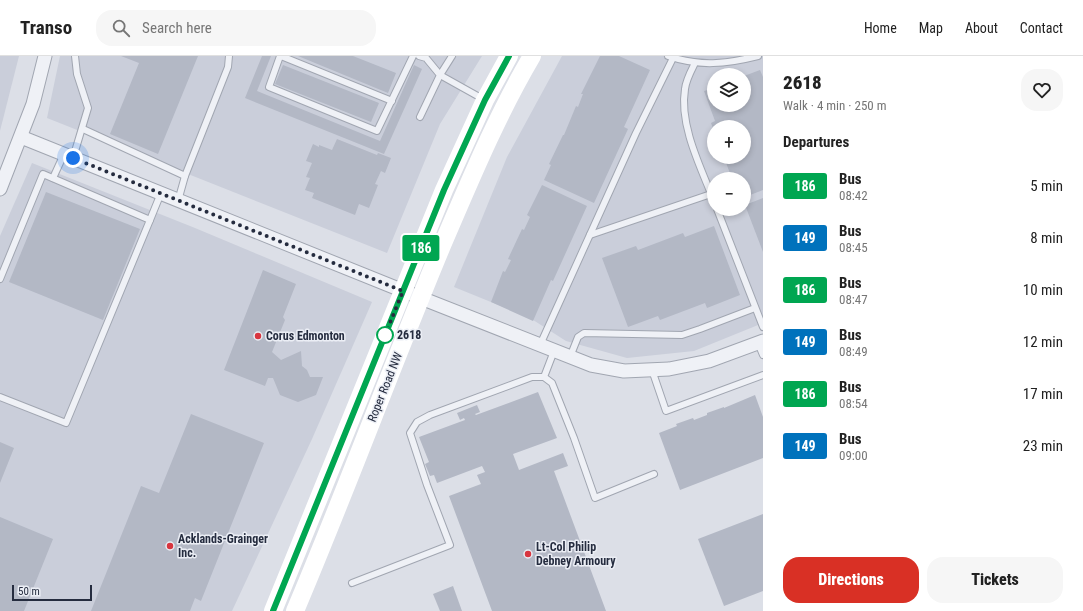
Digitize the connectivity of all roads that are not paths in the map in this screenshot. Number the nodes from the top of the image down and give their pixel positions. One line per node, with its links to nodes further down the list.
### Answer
1 (45, 56): 19 (street)
2 (75, 56): 18 (lane)
3 (229, 56): 21 (lane)
4 (281, 56): 16 (lane); 16 (lane)
5 (413, 56): 16 (lane)
6 (419, 56): 14 (lane)
7 (452, 56): 14 (lane)
8 (509, 56): 15 (main road, Roper Road NW)
9 (532, 56): 33 (main road, Roper Road NW)
10 (758, 56): 12 (lane)
11 (670, 57): 13 (lane); 30 (lane)
12 (742, 58): 13 (lane)
13 (695, 63): 23 (lane)
14 (440, 76): 15 (lane); 17 (lane)
15 (485, 100): 32 (main road, Roper Road NW)
16 (392, 101)
17 (420, 117)
18 (83, 129): 20 (lane); 21 (lane)
19 (21, 136): 20 (street); 24 (street)
20 (69, 156): 22 (lane); 25 (street)
21 (185, 176): 27 (lane)
22 (53, 178): 29 (lane); 31 (lane)
23 (707, 184)
24 (0, 189)
25 (160, 193): 27 (street); 29 (lane)
26 (707, 195): 30 (lane)
27 (178, 200): 32 (street)
28 (720, 216): 34 (lane)
29 (150, 220): 43 (lane)
30 (590, 235): 36 (lane)
31 (0, 279)
32 (403, 291): 33 (street); 46 (main road, Roper Road NW)
33 (420, 298): 36 (street); 47 (main road, Roper Road NW)
34 (756, 308): 35 (lane); 39 (lane)
35 (763, 327)
36 (540, 345): 38 (street)
37 (761, 346): 40 (street)
38 (554, 350): 39 (street); 42 (lane)
39 (570, 357): 40 (street)
40 (652, 370): 41 (lane)
41 (763, 375)
42 (544, 377): 44 (lane); 45 (lane)
43 (0, 397)
44 (654, 474)
45 (352, 583)
46 (273, 611)
47 (296, 611)

